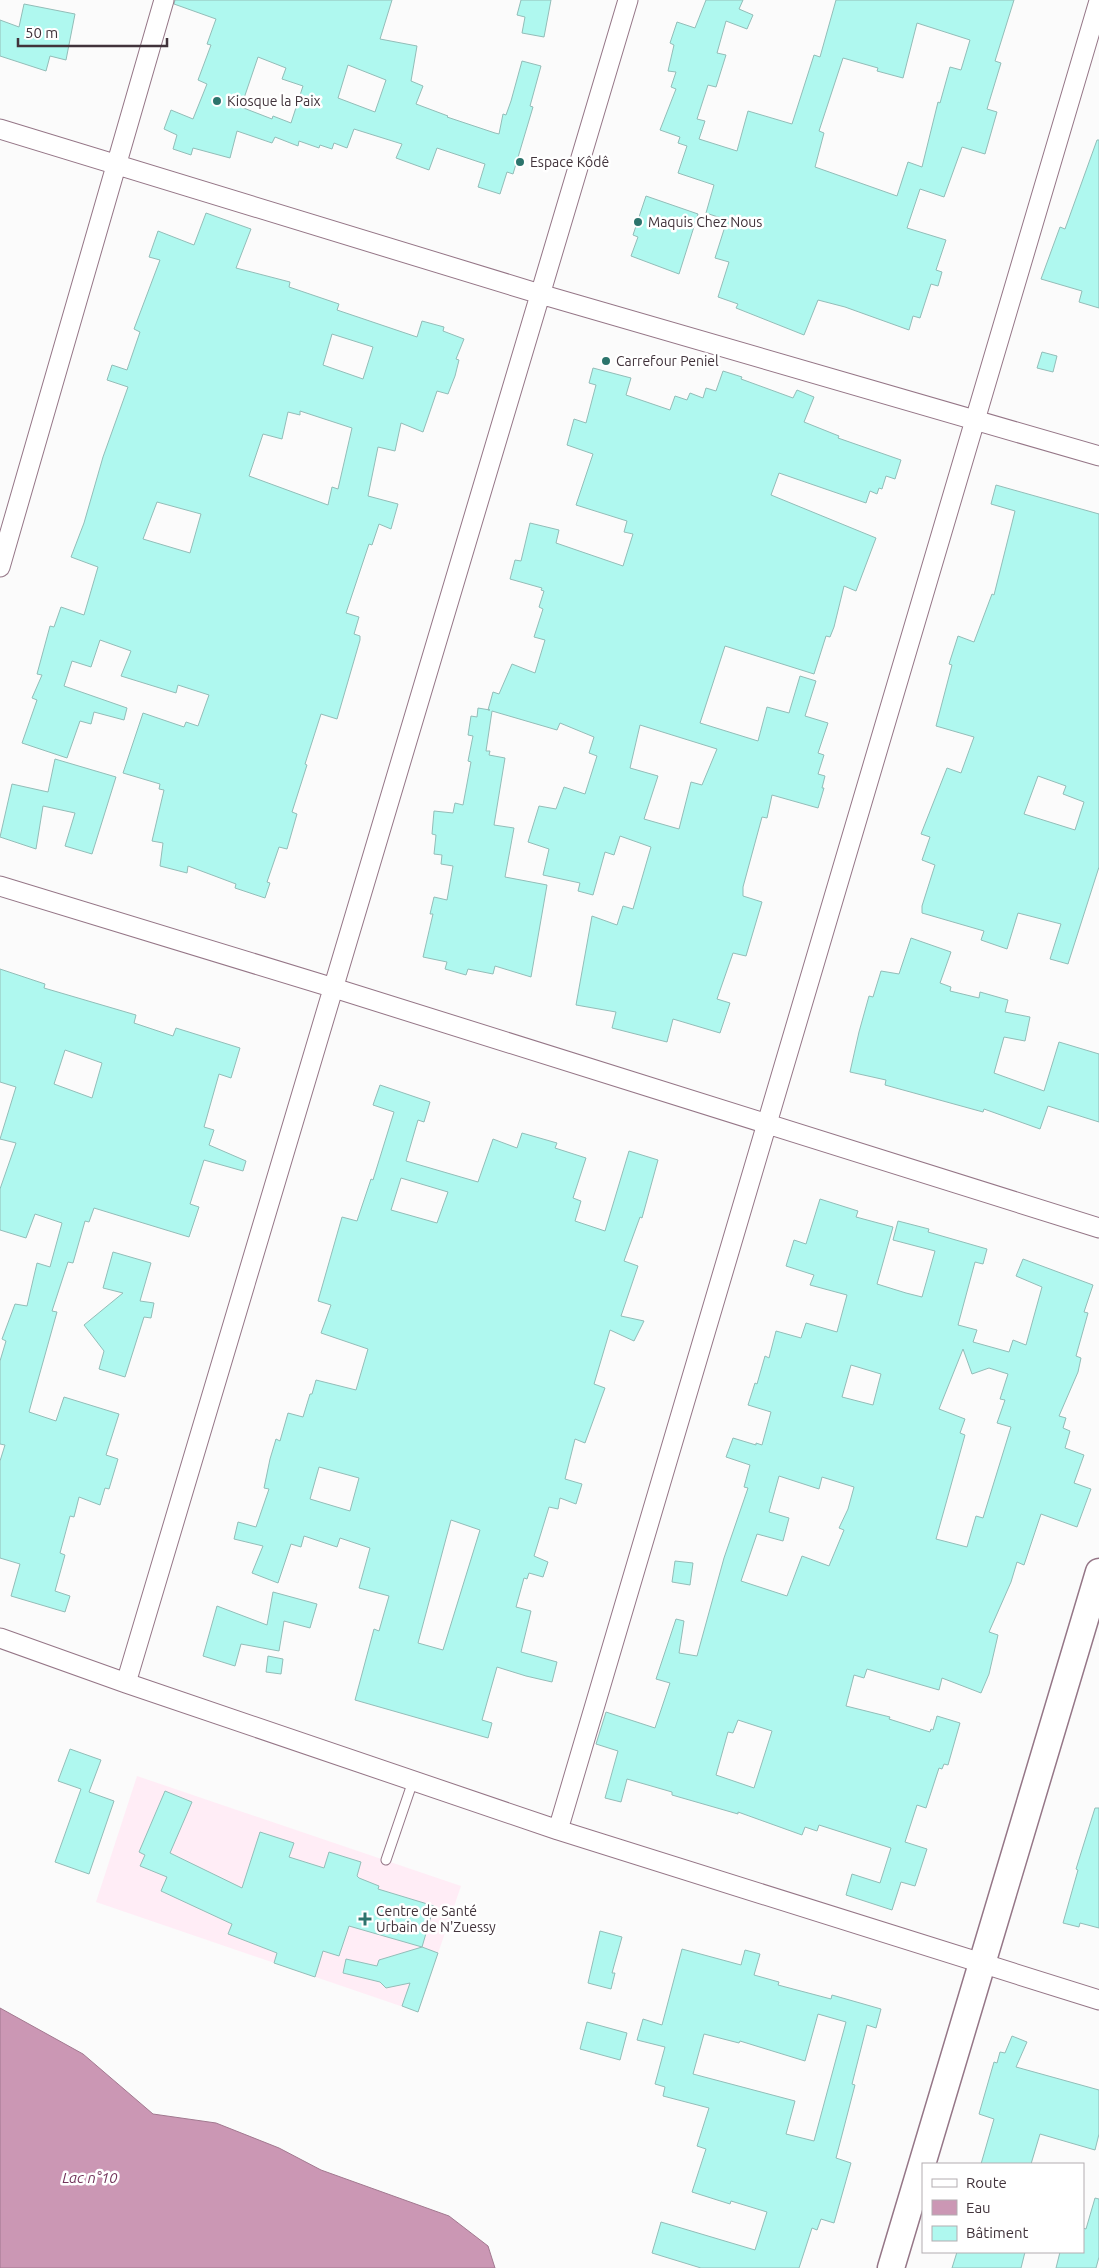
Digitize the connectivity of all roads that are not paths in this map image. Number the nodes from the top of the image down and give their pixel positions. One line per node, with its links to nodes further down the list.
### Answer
1 (164, 0): 5 (street)
2 (628, 0): 6 (street)
3 (1099, 1): 7 (street)
4 (0, 129): 5 (street)
5 (115, 163): 6 (street); 9 (street)
6 (540, 294): 7 (street); 11 (street)
7 (974, 419): 8 (street); 12 (street)
8 (1099, 456)
9 (0, 567)
10 (0, 886): 11 (street)
11 (334, 988): 12 (street); 16 (street)
12 (767, 1124): 13 (street); 18 (street)
13 (1099, 1228)
14 (1099, 1572): 20 (street)
15 (0, 1638): 16 (street)
16 (126, 1683): 17 (street)
17 (413, 1781): 18 (street); 19 (lane)
18 (558, 1830): 20 (street)
19 (386, 1860)
20 (982, 1963): 21 (street); 22 (street)
21 (1099, 2000)
22 (922, 2163)
23 (922, 2164): 24 (street)
24 (891, 2268)

